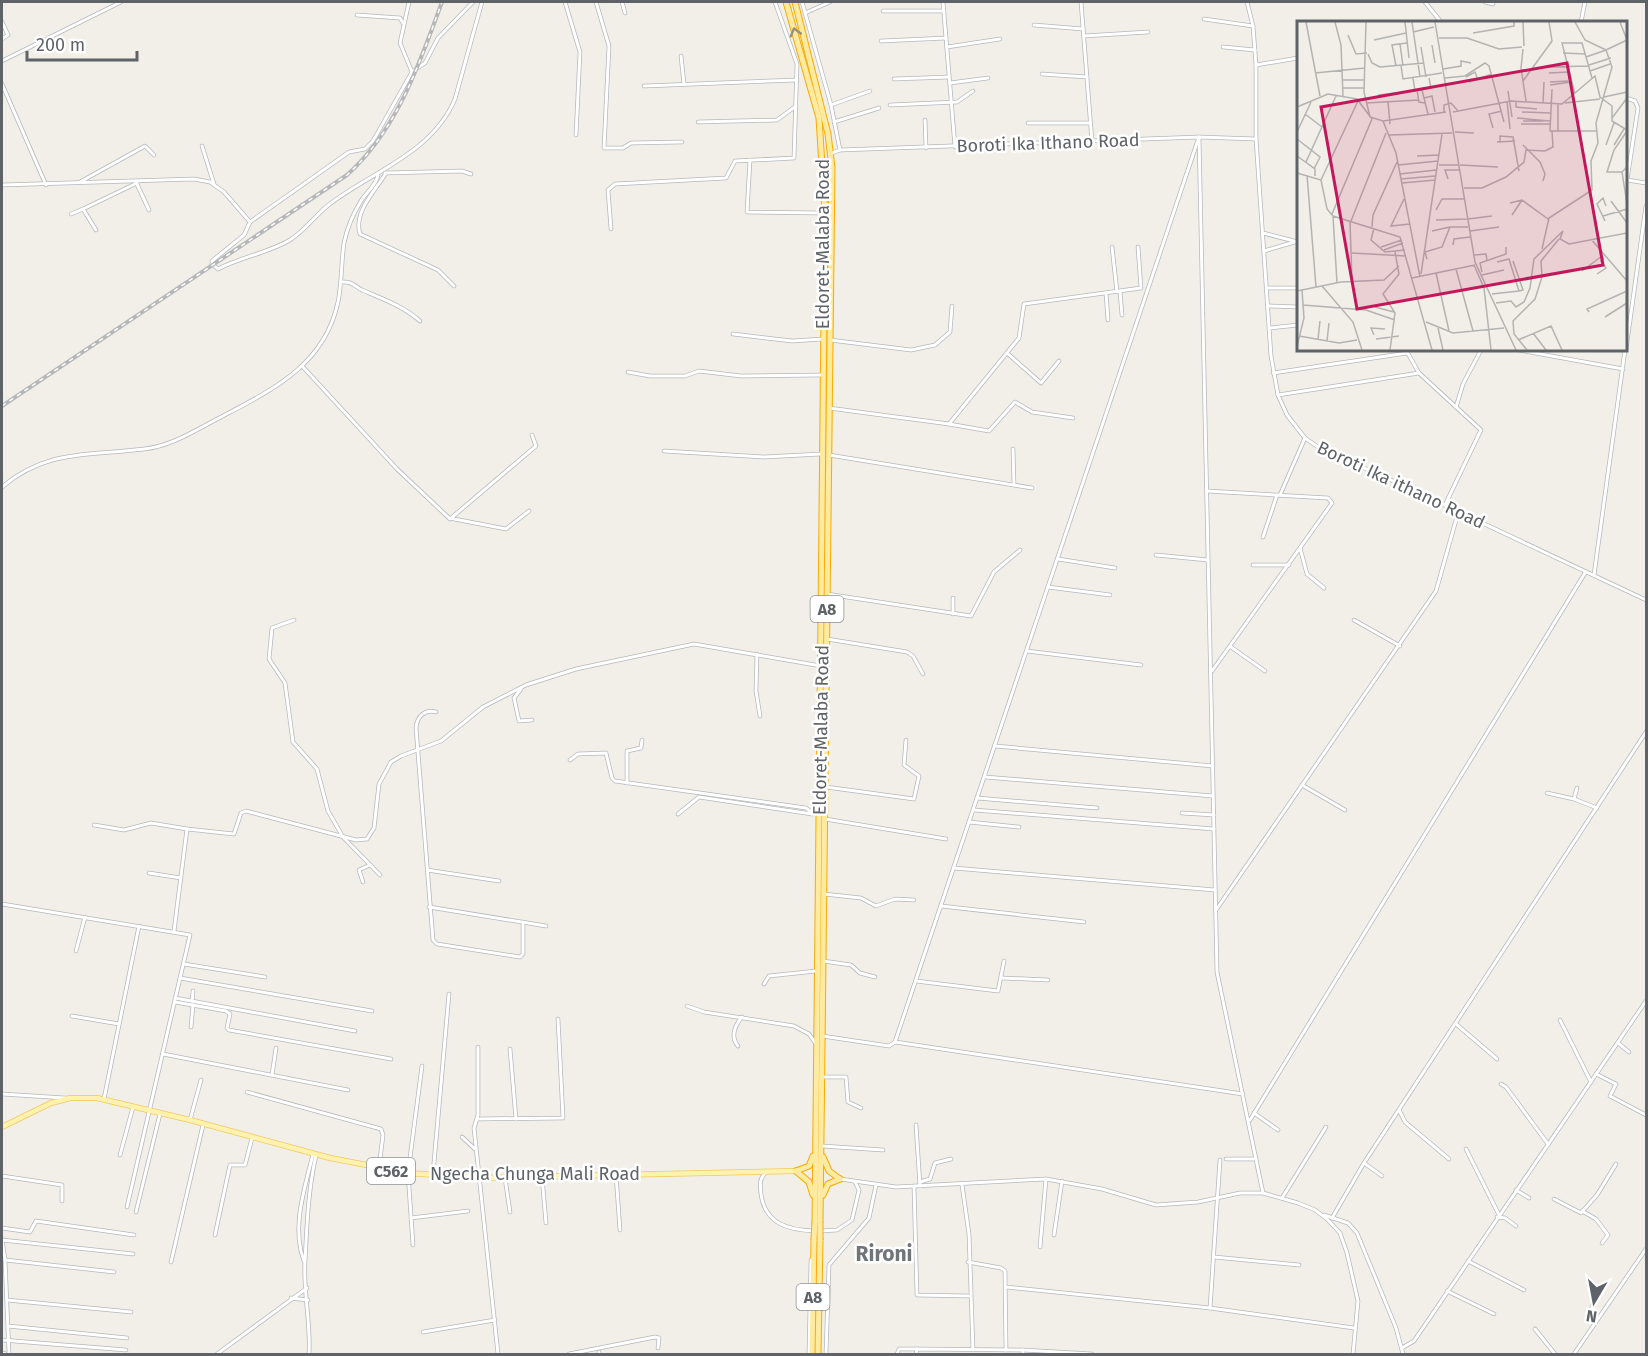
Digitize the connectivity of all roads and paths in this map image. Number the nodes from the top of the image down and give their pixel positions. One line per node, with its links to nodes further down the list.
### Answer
1 (121, 2): 44 (street)
2 (409, 2): 29 (street)
3 (473, 2): 46 (street)
4 (482, 2): 83 (street)
5 (566, 2): 70 (street)
6 (596, 2): 73 (street)
7 (622, 2): 22 (street)
8 (775, 2): 52 (street)
9 (786, 2): 96 (highway, Eldoret-Malaba Road / A8, one-way to 9)
10 (795, 2): 79 (highway, Eldoret-Malaba Road / A8)
11 (802, 2): 23 (street)
12 (830, 2): 23 (street)
13 (943, 2): 20 (street)
14 (1081, 2): 32 (street)
15 (1247, 2): 31 (street, Boroti Ika ithano Road)
16 (1425, 2): 26 (street)
17 (1485, 2): 19 (street)
18 (1585, 2): 27 (street)
19 (1493, 4)
20 (944, 10): 21 (street); 35 (street)
21 (883, 11)
22 (625, 13)
23 (805, 13): 61 (street)
24 (357, 15): 29 (street)
25 (1204, 19): 31 (street)
26 (1440, 21)
27 (1581, 21)
28 (2, 22): 36 (street)
29 (404, 24): 46 (street)
30 (1034, 25): 32 (street)
31 (1253, 26): 41 (street, Boroti Ika ithano Road)
32 (1083, 29): 34 (street)
33 (1148, 32): 34 (street)
34 (1084, 36): 49 (street)
35 (946, 38): 38 (street); 39 (street)
36 (2, 39)
37 (1000, 39): 39 (street)
38 (881, 41)
39 (947, 47): 48 (street)
40 (1223, 47): 41 (street)
41 (1255, 50): 45 (street, Boroti Ika ithano Road)
42 (681, 56): 55 (street)
43 (1297, 58): 45 (street)
44 (2, 61)
45 (1256, 66): 72 (street, Boroti Ika ithano Road)
46 (413, 71): 98 (street)
47 (1042, 74): 49 (street)
48 (949, 77): 51 (street); 53 (street)
49 (1087, 77): 69 (street)
50 (988, 78): 53 (street)
51 (894, 79)
52 (797, 80): 55 (street); 63 (street)
53 (950, 83): 60 (street)
54 (2, 84): 92 (street)
55 (684, 84): 56 (street)
56 (644, 86)
57 (870, 91): 61 (street)
58 (973, 91): 60 (street)
59 (1627, 98): 81 (street)
60 (951, 103): 62 (street); 76 (street)
61 (831, 105): 67 (street)
62 (890, 105)
63 (796, 106): 66 (street); 82 (street)
64 (879, 108): 67 (street)
65 (925, 120): 77 (street)
66 (698, 122)
67 (834, 122): 78 (street)
68 (1028, 123): 69 (street)
69 (1090, 123): 74 (street)
70 (576, 135)
71 (1199, 137): 72 (street, Boroti Ika Ithano Road); 74 (street, Boroti Ika Ithano Road); 148 (street); 158 (street)
72 (1256, 139): 101 (street, Boroti Ika ithano Road)
73 (682, 142)
74 (1092, 142): 76 (street, Boroti Ika Ithano Road)
75 (202, 146): 90 (street)
76 (955, 147): 77 (street, Boroti Ika Ithano Road)
77 (926, 148): 78 (street, Boroti Ika Ithano Road)
78 (840, 150): 79 (street, Boroti Ika Ithano Road)
79 (832, 153): 121 (highway, Eldoret-Malaba Road / A8)
80 (154, 155): 88 (street)
81 (1628, 159)
82 (750, 160): 96 (street); 99 (street)
83 (385, 172): 84 (street); 85 (street); 107 (street)
84 (471, 174)
85 (378, 175): 98 (street); 106 (street)
86 (1627, 180): 89 (street)
87 (136, 181): 88 (street); 90 (street); 94 (street); 95 (street)
88 (79, 183): 92 (street)
89 (1647, 183)
90 (214, 184): 98 (street)
91 (2, 185): 92 (street)
92 (46, 185)
93 (1647, 206): 122 (street)
94 (83, 209): 97 (street); 100 (street)
95 (149, 210)
96 (825, 213): 121 (highway, Eldoret-Malaba Road / A8)
97 (71, 214)
98 (249, 222)
99 (610, 229)
100 (96, 230)
101 (1262, 233): 102 (street); 105 (street, Boroti Ika ithano Road)
102 (1297, 241): 105 (street)
103 (1112, 247): 110 (street)
104 (1137, 247): 110 (street)
105 (1264, 251): 108 (street, Boroti Ika ithano Road)
106 (342, 282): 117 (street); 129 (street)
107 (454, 286)
108 (1268, 288): 109 (street); 113 (street, Boroti Ika ithano Road)
109 (1297, 288)
110 (1119, 292): 111 (street); 115 (street)
111 (1106, 293): 116 (street); 127 (street)
112 (952, 306): 121 (street)
113 (1269, 306): 114 (street); 119 (street, Boroti Ika ithano Road)
114 (1297, 307)
115 (1122, 315)
116 (1108, 320)
117 (420, 321)
118 (1297, 325): 119 (street)
119 (1269, 328): 133 (street, Boroti Ika ithano Road)
120 (733, 334): 121 (street)
121 (826, 340): 134 (highway, Eldoret-Malaba Road / A8); 137 (highway, Eldoret-Malaba Road / A8)
122 (1627, 342)
123 (1406, 351): 132 (street); 133 (street)
124 (1480, 351): 136 (street)
125 (1524, 351): 130 (street)
126 (1626, 351): 130 (street)
127 (1007, 353): 128 (street); 139 (street)
128 (1059, 361)
129 (303, 367): 146 (street); 153 (street)
130 (1623, 369): 164 (street)
131 (628, 372): 134 (street)
132 (1419, 372): 135 (street); 136 (street)
133 (1273, 373): 135 (street, Boroti Ika ithano Road)
134 (823, 375): 144 (highway, Eldoret-Malaba Road / A8)
135 (1278, 395): 141 (street, Boroti Ika ithano Road)
136 (1456, 407): 150 (street)
137 (830, 408): 139 (street); 144 (highway, Eldoret-Malaba Road / A8)
138 (1073, 417): 139 (street)
139 (949, 424)
140 (532, 435): 153 (street)
141 (1305, 438): 149 (street); 150 (street, Boroti Ika ithano Road)
142 (1013, 449): 145 (street)
143 (664, 451): 144 (street)
144 (826, 454): 145 (street); 167 (highway, Eldoret-Malaba Road / A8); 180 (highway, Eldoret-Malaba Road / A8)
145 (1014, 485): 147 (street)
146 (2, 487)
147 (1032, 488)
148 (1207, 491): 149 (street); 159 (street)
149 (1279, 495): 154 (street); 155 (street)
150 (1444, 505): 152 (street, Boroti Ika ithano Road)
151 (529, 511): 153 (street)
152 (1458, 513): 163 (street, Boroti Ika ithano Road); 175 (street)
153 (450, 519)
154 (1263, 537)
155 (1300, 548): 161 (street); 166 (street)
156 (1020, 550): 171 (street)
157 (1156, 555): 159 (street)
158 (1058, 559): 162 (street); 165 (street)
159 (1208, 560): 182 (street)
160 (1254, 565): 161 (street)
161 (1289, 566): 176 (street)
162 (1115, 568)
163 (1585, 572): 164 (street, Boroti Ika ithano Road); 297 (street)
164 (1594, 575): 170 (street, Boroti Ika ithano Road)
165 (1048, 586): 168 (street); 177 (street)
166 (1324, 588)
167 (827, 594): 171 (street); 174 (highway, Eldoret-Malaba Road / A8)
168 (1110, 595)
169 (953, 598): 171 (street)
170 (1647, 600)
171 (953, 614)
172 (294, 620): 218 (street)
173 (1354, 620): 175 (street)
174 (827, 639): 183 (street); 198 (highway, Eldoret-Malaba Road / A8)
175 (1400, 646): 197 (street)
176 (1231, 647): 181 (street); 182 (street)
177 (1027, 651): 179 (street); 191 (street)
178 (757, 654): 180 (street); 184 (street); 186 (street)
179 (1141, 665)
180 (822, 666): 212 (highway, Eldoret-Malaba Road / A8)
181 (1265, 671)
182 (1211, 672): 194 (street)
183 (923, 674)
184 (522, 687): 187 (street); 192 (street)
185 (436, 712): 192 (street)
186 (760, 716)
187 (532, 720)
188 (1647, 732): 205 (street)
189 (642, 740): 196 (street)
190 (906, 740): 198 (street)
191 (995, 746): 194 (street); 195 (street)
192 (419, 749): 218 (street); 222 (street)
193 (570, 760): 196 (street)
194 (1213, 766): 201 (street)
195 (984, 777): 201 (street); 202 (street)
196 (627, 783): 208 (street)
197 (1302, 785): 207 (street); 234 (street)
198 (825, 787): 212 (highway, Eldoret-Malaba Road / A8)
199 (1577, 788): 203 (street)
200 (1546, 793): 203 (street)
201 (1213, 796): 211 (street)
202 (977, 798): 204 (street); 206 (street)
203 (1574, 799): 205 (street)
204 (1097, 808)
205 (1597, 808): 265 (street)
206 (973, 810): 213 (street); 217 (street)
207 (1345, 810)
208 (812, 813): 210 (street); 212 (street)
209 (1182, 813): 211 (street)
210 (678, 814)
211 (1214, 815): 217 (street)
212 (822, 817): 219 (street); 229 (highway, Eldoret-Malaba Road / A8); 245 (highway, Eldoret-Malaba Road / A8)
213 (969, 822): 215 (street); 221 (street)
214 (94, 825): 216 (street)
215 (1019, 827)
216 (187, 829): 218 (street); 225 (street)
217 (1214, 829): 228 (street)
218 (343, 837): 220 (street)
219 (946, 839)
220 (370, 865): 224 (street); 227 (street)
221 (954, 868): 228 (street); 232 (street)
222 (427, 870): 226 (street); 233 (street)
223 (149, 873): 225 (street)
224 (380, 875)
225 (181, 878): 240 (street)
226 (499, 881)
227 (363, 882)
228 (1215, 890): 234 (street)
229 (824, 894): 230 (street); 242 (highway, Eldoret-Malaba Road / A8)
230 (914, 900)
231 (2, 904): 235 (street)
232 (941, 906): 237 (street); 251 (street)
233 (429, 907): 236 (street); 236 (street)
234 (1216, 911): 290 (street)
235 (85, 917): 238 (street); 241 (street)
236 (523, 922): 239 (street)
237 (1084, 922)
238 (139, 926): 240 (street); 264 (street)
239 (546, 926)
240 (174, 931): 244 (street)
241 (76, 951)
242 (823, 961): 247 (street); 268 (highway, Eldoret-Malaba Road / A8)
243 (1004, 961): 249 (street)
244 (184, 964): 246 (street); 248 (street)
245 (818, 971): 252 (street); 271 (highway, Eldoret-Malaba Road / A8)
246 (265, 977)
247 (875, 977)
248 (180, 978): 255 (street); 259 (street)
249 (1002, 978): 250 (street); 251 (street)
250 (1048, 980)
251 (916, 981): 269 (street)
252 (764, 984)
253 (193, 991): 257 (street)
254 (449, 994): 332 (street)
255 (175, 1000): 257 (street); 277 (street)
256 (1647, 1001): 270 (street)
257 (193, 1003): 266 (street); 267 (street); 278 (street)
258 (687, 1006): 261 (street)
259 (372, 1011)
260 (72, 1016): 264 (street)
261 (742, 1017): 271 (street); 272 (street)
262 (558, 1019): 301 (street)
263 (1560, 1020): 285 (street)
264 (119, 1024): 292 (street)
265 (1456, 1024): 279 (street); 295 (street)
266 (191, 1027)
267 (355, 1031)
268 (822, 1036): 269 (street); 283 (highway, Eldoret-Malaba Road / A8)
269 (895, 1042): 290 (street)
270 (1618, 1042): 276 (street); 281 (street)
271 (817, 1045): 311 (highway, Eldoret-Malaba Road / A8)
272 (738, 1046)
273 (478, 1047): 300 (street)
274 (276, 1048): 282 (street)
275 (510, 1049): 301 (street)
276 (1629, 1052)
277 (164, 1054): 282 (street); 296 (street)
278 (391, 1059)
279 (1497, 1059)
280 (422, 1066): 329 (street)
281 (1596, 1074): 285 (street); 299 (street)
282 (272, 1075): 287 (street)
283 (822, 1077): 294 (street); 313 (highway, Eldoret-Malaba Road / A8)
284 (201, 1080): 302 (street)
285 (1591, 1082): 312 (street)
286 (1501, 1084): 312 (street)
287 (348, 1090)
288 (247, 1092): 326 (street)
289 (2, 1094): 291 (street)
290 (1243, 1095): 303 (street)
291 (70, 1098): 292 (main road, Ngecha Chunga Mali Road / C562); 306 (main road, Ngecha Chunga Mali Road / C562)
292 (104, 1100): 293 (main road, Ngecha Chunga Mali Road / C562)
293 (133, 1107): 296 (main road, Ngecha Chunga Mali Road / C562); 317 (street)
294 (861, 1108)
295 (1399, 1110): 321 (street); 324 (street)
296 (151, 1112): 298 (main road, Ngecha Chunga Mali Road / C562); 352 (street)
297 (1254, 1113): 303 (street); 308 (street)
298 (160, 1114): 302 (main road, Ngecha Chunga Mali Road / C562); 356 (street)
299 (1646, 1115)
300 (477, 1119): 301 (street); 316 (street)
301 (516, 1119)
302 (190, 1120): 304 (main road, Ngecha Chunga Mali Road / C562)
303 (1249, 1121): 320 (street)
304 (203, 1125): 310 (main road, Ngecha Chunga Mali Road / C562); 380 (street)
305 (916, 1125): 341 (street)
306 (2, 1127)
307 (1326, 1127): 348 (street)
308 (1278, 1130)
309 (462, 1137): 316 (street)
310 (252, 1138): 318 (main road, Ngecha Chunga Mali Road / C562); 367 (street)
311 (816, 1138): 327 (highway); 353 (highway, Eldoret-Malaba Road / A8)
312 (1548, 1144): 345 (street)
313 (821, 1148): 315 (street); 337 (highway); 353 (highway, Eldoret-Malaba Road / A8)
314 (1466, 1149): 359 (street)
315 (883, 1150)
316 (477, 1151): 335 (street)
317 (120, 1155)
318 (315, 1155): 326 (main road, Ngecha Chunga Mali Road / C562); 381 (street); 381 (street)
319 (1226, 1159): 320 (street)
320 (1256, 1159): 346 (street)
321 (1449, 1159)
322 (951, 1160): 341 (street)
323 (1220, 1160): 347 (street)
324 (1364, 1163): 333 (street); 361 (street)
325 (1616, 1164): 354 (street)
326 (379, 1169): 329 (main road, Ngecha Chunga Mali Road / C562)
327 (795, 1171): 328 (main road, Ngecha Chunga Mali Road / C562); 353 (highway)
328 (766, 1172): 330 (main road, Ngecha Chunga Mali Road / C562); 340 (street)
329 (408, 1173): 332 (main road, Ngecha Chunga Mali Road / C562); 360 (street)
330 (616, 1175): 334 (main road, Ngecha Chunga Mali Road / C562); 365 (street)
331 (2, 1176): 351 (street)
332 (432, 1176): 335 (main road, Ngecha Chunga Mali Road / C562)
333 (1382, 1176)
334 (542, 1177): 336 (main road, Ngecha Chunga Mali Road / C562); 362 (street)
335 (479, 1178): 336 (main road, Ngecha Chunga Mali Road / C562); 397 (street)
336 (505, 1178): 357 (street)
337 (840, 1179): 340 (street); 353 (highway)
338 (1046, 1179): 339 (street); 343 (street); 373 (street)
339 (1062, 1181): 347 (street); 368 (street)
340 (855, 1182): 342 (street)
341 (920, 1184): 343 (street); 344 (street)
342 (876, 1185): 344 (street); 422 (street)
343 (962, 1185): 382 (street)
344 (914, 1187): 389 (street)
345 (1516, 1190): 349 (street); 359 (street)
346 (1263, 1193): 347 (street); 348 (street)
347 (1217, 1197): 376 (street)
348 (1282, 1198): 358 (street)
349 (1528, 1198)
350 (1554, 1199): 354 (street)
351 (62, 1200)
352 (127, 1207)
353 (817, 1208): 370 (highway, Eldoret-Malaba Road / A8, bridge)
354 (1582, 1210): 371 (street)
355 (468, 1211): 360 (street)
356 (136, 1212)
357 (510, 1212)
358 (1319, 1214): 361 (street); 400 (street)
359 (1498, 1216): 363 (street); 379 (street)
360 (411, 1218): 372 (street)
361 (1332, 1218): 408 (street)
362 (546, 1223)
363 (1516, 1226)
364 (2, 1228): 366 (street)
365 (620, 1230)
366 (134, 1235)
367 (215, 1235)
368 (1054, 1235)
369 (2, 1239): 375 (street); 377 (street)
370 (817, 1240): 420 (highway, Eldoret-Malaba Road / A8); 421 (highway, Eldoret-Malaba Road / A8)
371 (1602, 1243)
372 (412, 1245)
373 (1040, 1247)
374 (1647, 1249): 398 (street)
375 (134, 1254)
376 (1214, 1257): 383 (street); 394 (street)
377 (5, 1260): 384 (street); 391 (street)
378 (811, 1260): 420 (street)
379 (1468, 1261): 387 (street); 388 (street)
380 (171, 1262)
381 (305, 1262): 385 (street)
382 (968, 1262): 386 (street); 389 (street)
383 (1299, 1265)
384 (114, 1272)
385 (307, 1287): 390 (street); 392 (street)
386 (1006, 1287): 394 (street); 412 (street)
387 (1524, 1290)
388 (1447, 1291): 396 (street); 408 (street)
389 (969, 1296): 411 (street)
390 (291, 1299): 392 (street); 416 (street)
391 (7, 1300): 395 (street); 399 (street)
392 (308, 1300): 417 (street)
393 (1593, 1302): 398 (street)
394 (1210, 1308): 400 (street)
395 (131, 1312)
396 (1494, 1314)
397 (495, 1320): 402 (street); 418 (street)
398 (1595, 1322): 430 (street)
399 (8, 1326): 403 (street); 405 (street)
400 (1354, 1328): 427 (street)
401 (1535, 1329): 429 (street)
402 (423, 1332)
403 (127, 1338)
404 (2, 1340): 405 (street)
405 (9, 1341): 410 (street); 415 (street)
406 (658, 1348): 419 (street)
407 (916, 1348): 409 (street); 423 (street); 424 (street)
408 (1402, 1348): 428 (street)
409 (950, 1349): 411 (street); 425 (street)
410 (126, 1350)
411 (973, 1350): 413 (street)
412 (1006, 1350): 413 (street); 414 (street)
413 (988, 1352)
414 (1023, 1352): 426 (street)
415 (5, 1354)
416 (217, 1354)
417 (309, 1354)
418 (498, 1354)
419 (569, 1354)
420 (811, 1354)
421 (818, 1354)
422 (826, 1354)
423 (897, 1354)
424 (916, 1354)
425 (950, 1354)
426 (1092, 1354)
427 (1353, 1354)
428 (1403, 1354)
429 (1555, 1354)
430 (1574, 1354)

